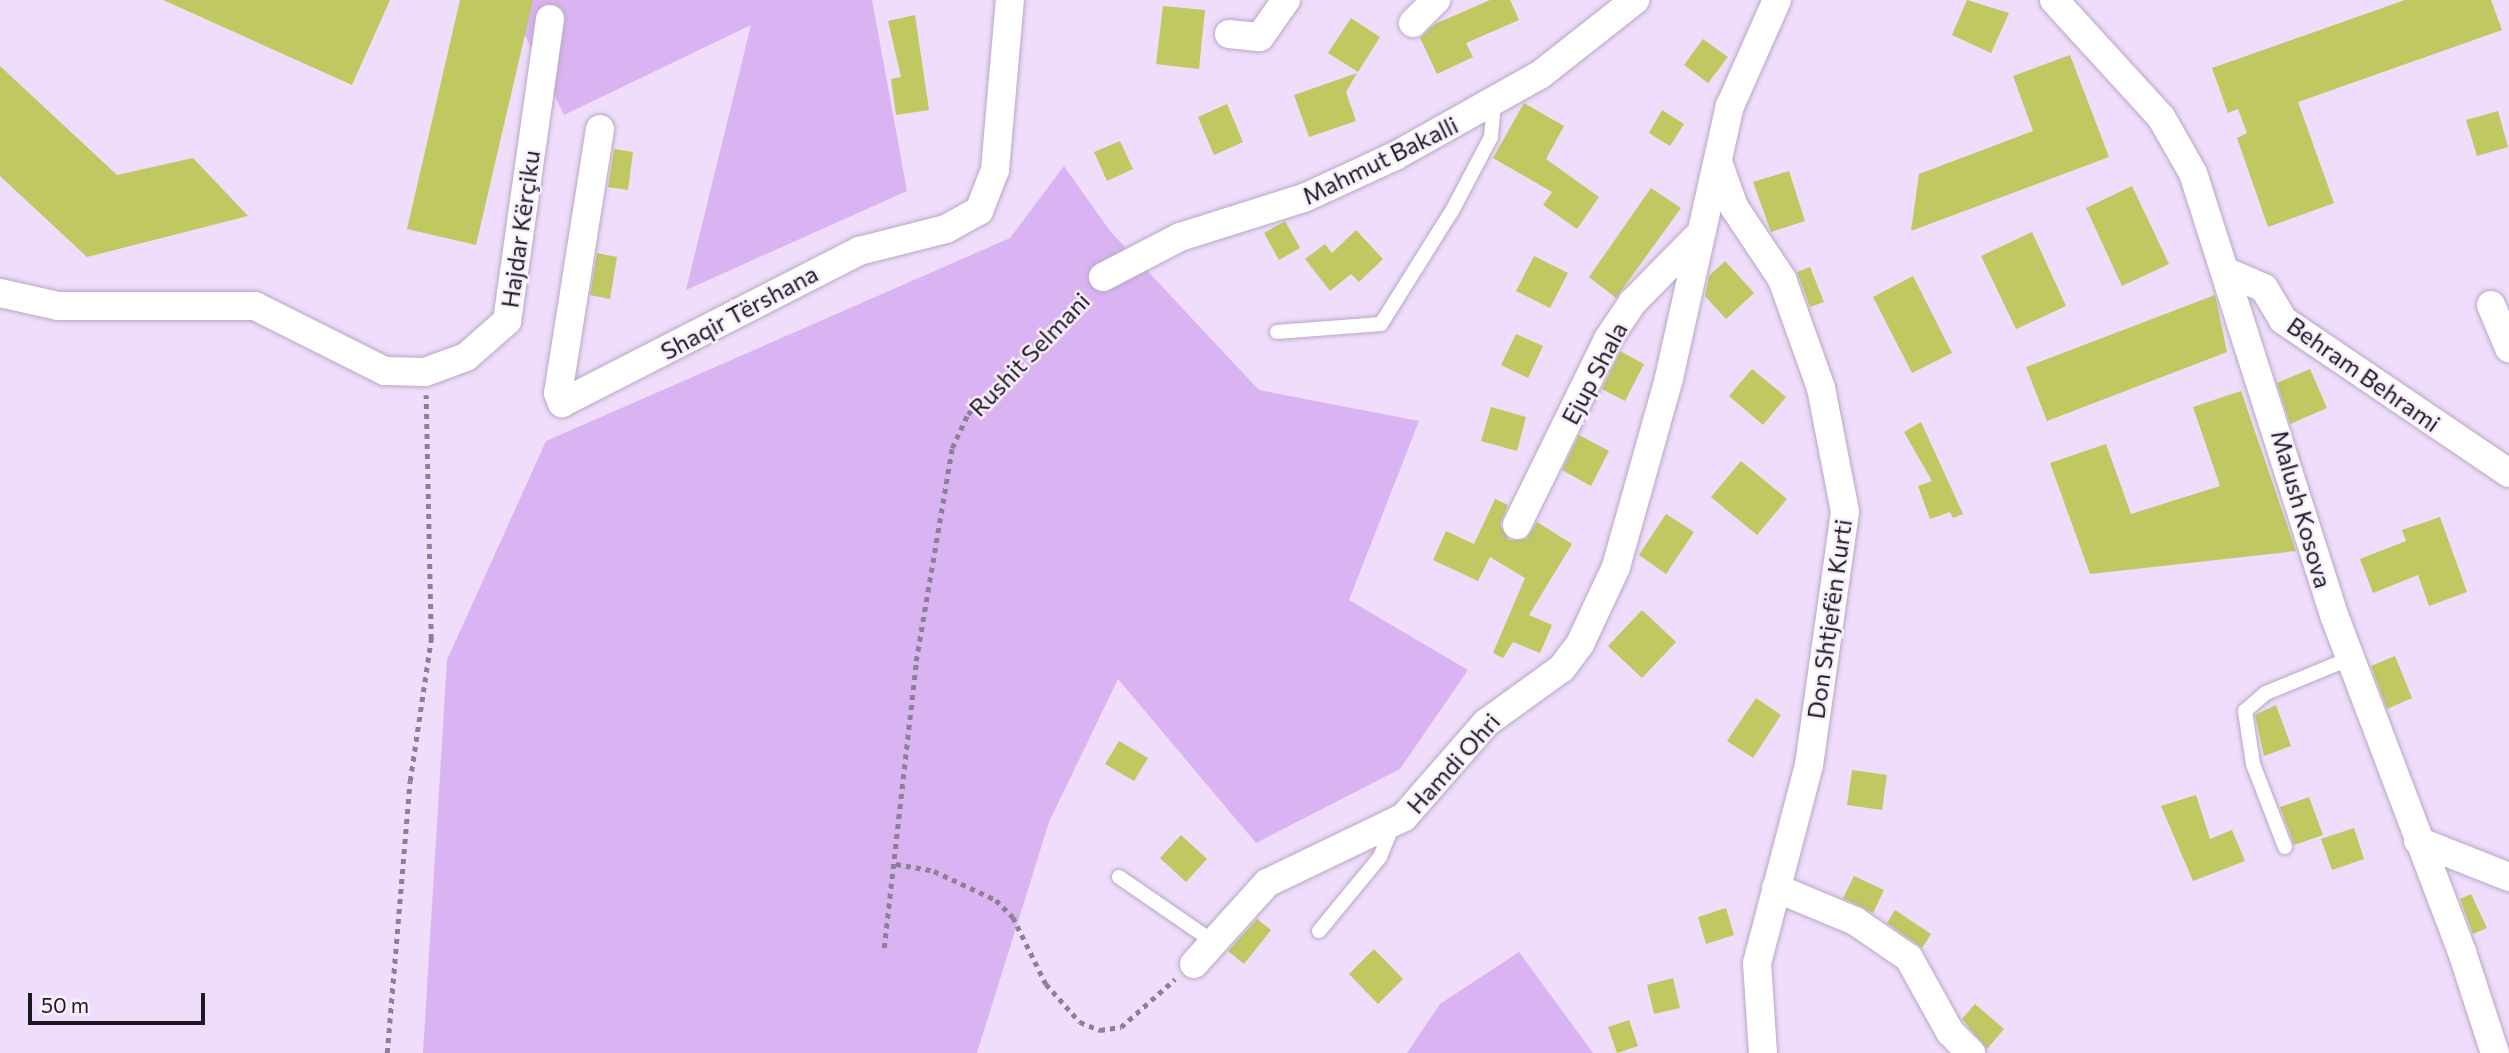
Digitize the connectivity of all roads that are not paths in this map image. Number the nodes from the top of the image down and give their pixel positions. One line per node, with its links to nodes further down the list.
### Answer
1 (1010, 0): 11 (street, Shaqir Tërshana)
2 (1286, 0): 9 (street)
3 (1436, 0): 8 (street)
4 (1634, 0): 10 (street, Mahmut Bakalli)
5 (1777, 0): 12 (street)
6 (2054, 0): 14 (street, Malush Kosova)
7 (550, 19): 16 (street, Hajdar Kërçiku)
8 (1413, 23)
9 (1229, 34)
10 (1494, 102): 15 (street, Mahmut Bakalli); 18 (lane)
11 (600, 129)
12 (1718, 162): 13 (street); 28 (street, Don Shtjefën Kurti)
13 (1696, 238): 21 (street, Ejup Shala); 23 (street, Hamdi Ohri)
14 (2227, 272): 20 (street, Behram Behrami); 22 (street, Malush Kosova)
15 (1102, 277)
16 (0, 293)
17 (2491, 305): 19 (street)
18 (1277, 332)
19 (2509, 348)
20 (2509, 473)
21 (1517, 525)
22 (2349, 659): 24 (street, Malush Kosova); 25 (lane)
23 (1394, 825): 29 (lane); 30 (street, Hamdi Ohri)
24 (2418, 841): 27 (street); 34 (street, Malush Kosova)
25 (2285, 846)
26 (1119, 877): 30 (lane)
27 (2509, 877)
28 (1776, 888): 32 (street, Don Shtjefën Kurti); 33 (street)
29 (1319, 931)
30 (1212, 941): 31 (street, Hamdi Ohri)
31 (1194, 964)
32 (1763, 1053)
33 (1971, 1053)
34 (2495, 1053)

